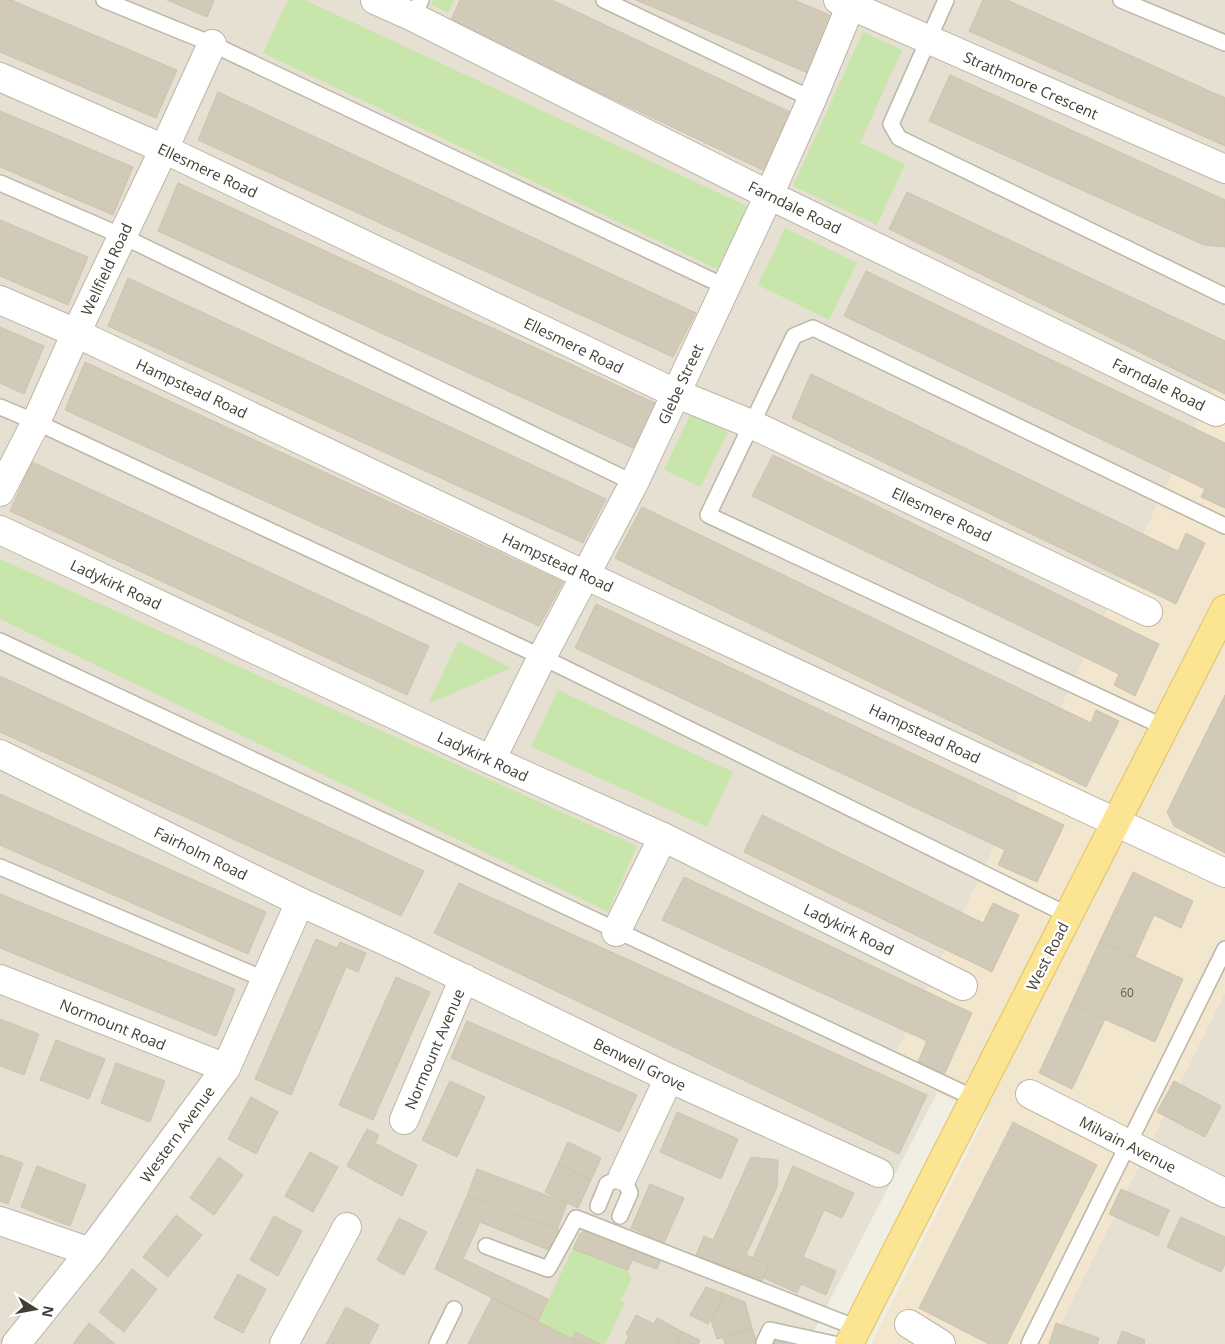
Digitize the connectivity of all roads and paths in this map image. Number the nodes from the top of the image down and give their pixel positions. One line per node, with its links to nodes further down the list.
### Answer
1 (104, 0): 9 (lane)
2 (375, 0): 7 (street, Farndale Road)
3 (604, 0): 12 (lane)
4 (946, 0): 8 (lane)
5 (1121, 0): 10 (lane)
6 (847, 2): 8 (street, Strathmore Crescent); 12 (street, Glebe Street)
7 (417, 8): 16 (street, Farndale Road)
8 (928, 40): 14 (street, Strathmore Crescent); 19 (lane)
9 (212, 44): 13 (street, Wellfield Road); 18 (lane)
10 (1225, 44)
11 (0, 77): 13 (street, Ellesmere Road)
12 (812, 99): 16 (street, Glebe Street)
13 (164, 149): 17 (street, Wellfield Road); 22 (street, Ellesmere Road)
14 (1225, 169)
15 (0, 183): 17 (lane)
16 (768, 194): 18 (street, Glebe Street); 24 (street, Farndale Road)
17 (122, 236): 21 (street, Wellfield Road); 27 (lane)
18 (726, 288): 22 (street, Glebe Street)
19 (1225, 296)
20 (0, 300): 21 (street, Hampstead Road)
21 (76, 333): 25 (street, Wellfield Road); 31 (street, Hampstead Road)
22 (675, 393): 26 (street, Ellesmere Road); 27 (street, Glebe Street)
23 (0, 407): 25 (lane)
24 (1216, 412)
25 (36, 422): 28 (street, Wellfield Road); 35 (lane)
26 (751, 424): 29 (lane); 33 (street, Ellesmere Road); 36 (lane)
27 (634, 482): 31 (street, Glebe Street)
28 (0, 492)
29 (1225, 526)
30 (0, 530): 38 (street, Ladykirk Road)
31 (585, 575): 35 (street, Glebe Street); 39 (street, Hampstead Road)
32 (1225, 609): 36 (main road, West Road)
33 (1148, 612)
34 (0, 641): 45 (lane)
35 (542, 657): 38 (street, Glebe Street); 44 (lane)
36 (1164, 727): 39 (main road, West Road)
37 (0, 754): 43 (street, Fairholm Road)
38 (491, 760): 40 (street, Ladykirk Road)
39 (1115, 823): 42 (street, Hampstead Road); 44 (main road, West Road)
40 (663, 837): 45 (street); 51 (street, Ladykirk Road)
41 (0, 867): 50 (lane)
42 (1225, 873)
43 (300, 902): 46 (street, Fairholm Road); 50 (street, Western Avenue)
44 (1068, 915): 55 (main road, West Road)
45 (616, 932): 55 (lane)
46 (403, 949): 48 (street, Benwell Grove)
47 (1225, 949): 57 (lane)
48 (464, 978): 53 (street, Benwell Grove); 56 (street, Normount Avenue)
49 (0, 979): 52 (street, Normount Road)
50 (266, 980): 52 (street, Western Avenue)
51 (963, 986)
52 (226, 1068): 66 (street, Western Avenue)
53 (669, 1078): 58 (street, Benwell Grove); 59 (street)
54 (1030, 1094): 57 (street, Milvain Avenue)
55 (974, 1098): 69 (main road, West Road)
56 (404, 1120)
57 (1128, 1144): 60 (street, Milvain Avenue); 76 (lane)
58 (879, 1173)
59 (623, 1176): 61 (lane); 62 (lane)
60 (1225, 1193)
61 (598, 1206)
62 (620, 1216)
63 (0, 1221): 66 (street)
64 (347, 1227): 72 (street)
65 (486, 1246): 69 (lane)
66 (90, 1252): 71 (street, Western Avenue)
67 (454, 1309): 73 (lane)
68 (909, 1324): 75 (street)
69 (853, 1336)
70 (764, 1343): 74 (lane)
71 (16, 1344)
72 (284, 1344)
73 (437, 1344)
74 (834, 1344)
75 (941, 1344)
76 (1029, 1344)

